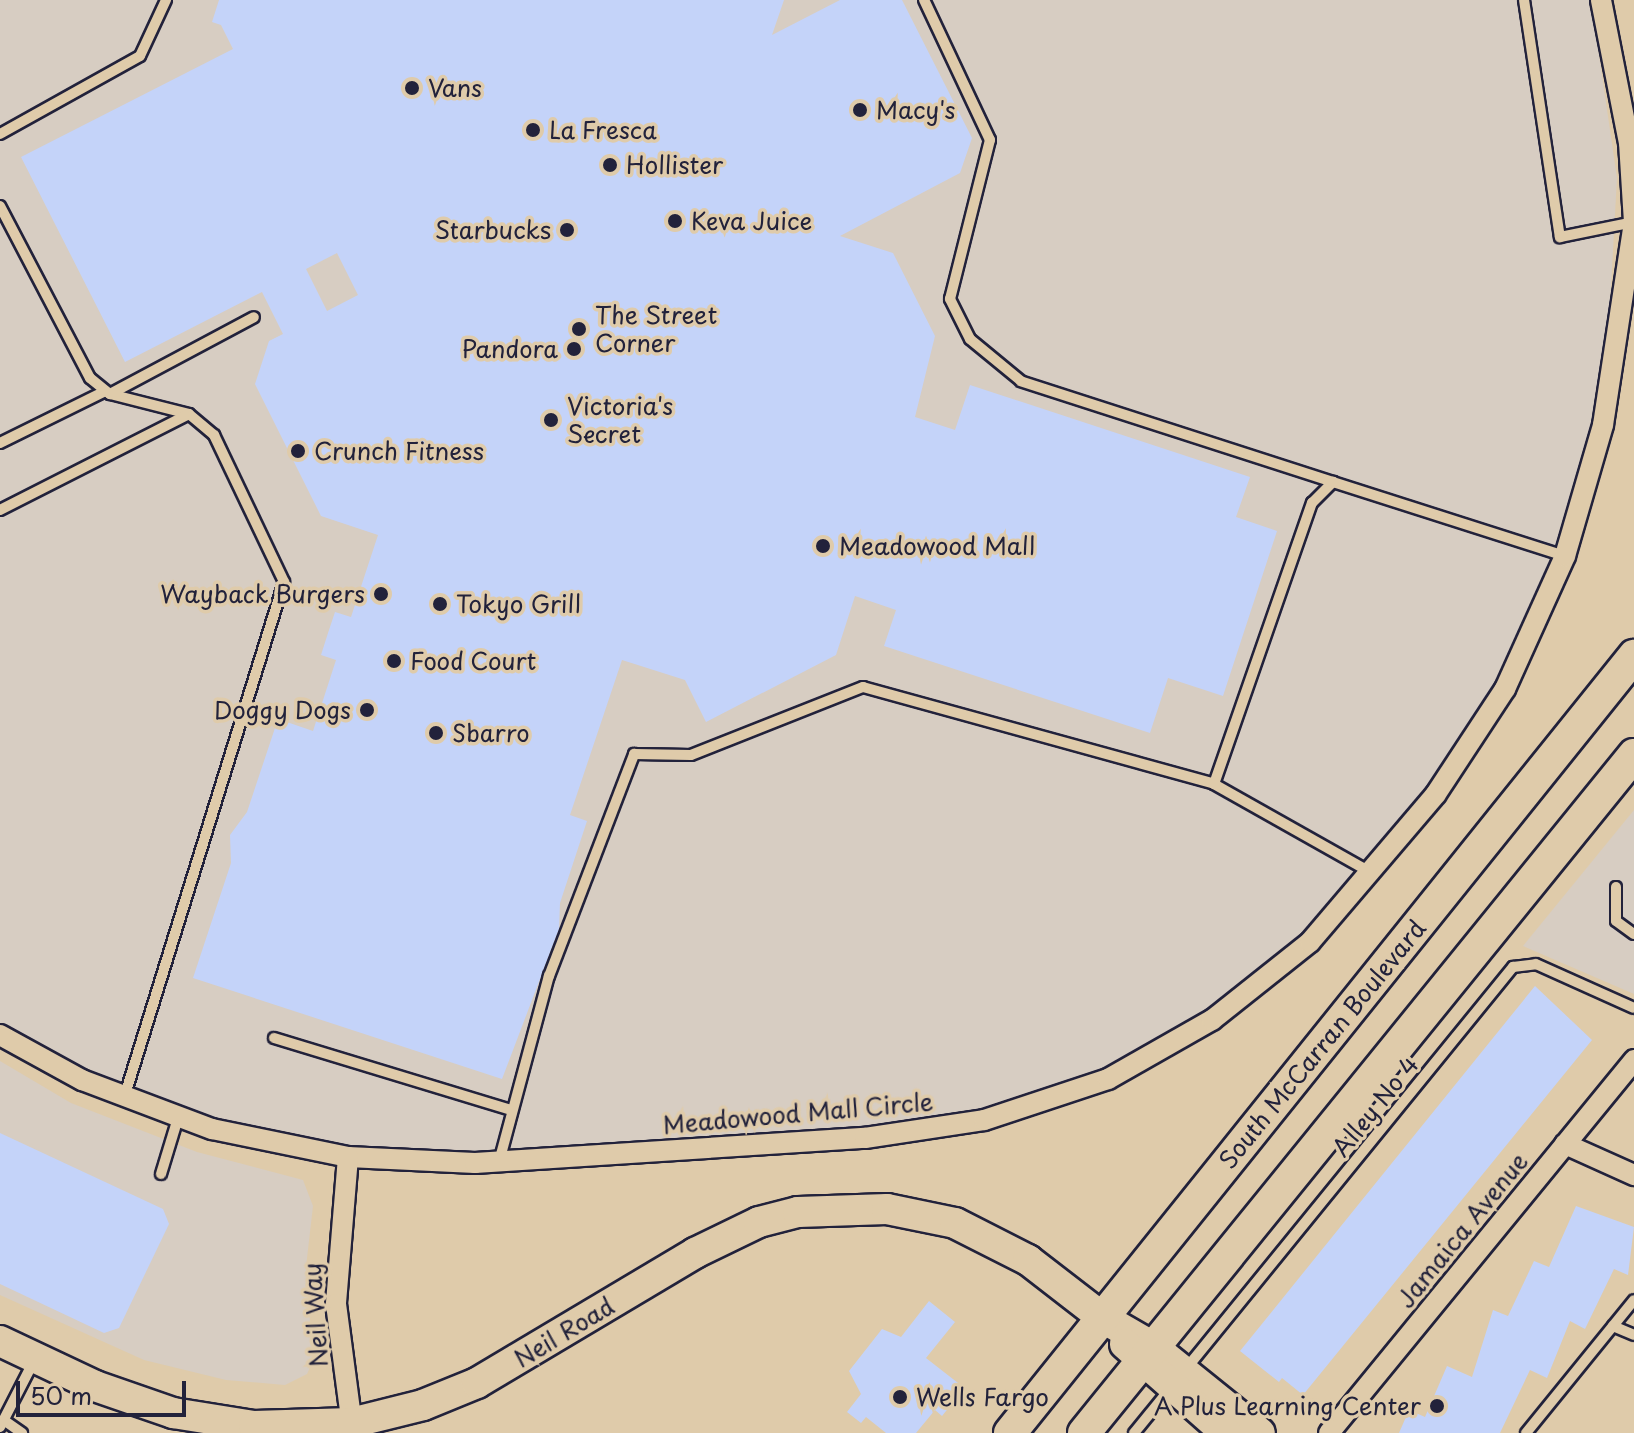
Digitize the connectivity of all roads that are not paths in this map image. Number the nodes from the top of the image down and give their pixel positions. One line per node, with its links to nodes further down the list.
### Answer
1 (166, 0): 6 (lane)
2 (924, 0): 14 (lane)
3 (1524, 0): 8 (lane)
4 (1601, 0): 5 (street, Meadowood Mall Circle)
5 (1627, 89): 8 (street, Meadowood Mall Circle)
6 (0, 134)
7 (0, 206): 11 (lane)
8 (1634, 222): 9 (street, Meadowood Mall Circle)
9 (1631, 282): 16 (street, Meadowood Mall Circle)
10 (254, 317): 11 (lane)
11 (108, 393): 12 (lane); 13 (lane)
12 (189, 414): 15 (lane); 27 (lane)
13 (0, 443)
14 (1333, 482): 16 (lane); 19 (lane)
15 (0, 510)
16 (1565, 556): 20 (street, Meadowood Mall Circle)
17 (1634, 656): 36 (main road, South McCarran Boulevard)
18 (1634, 755): 40 (main road)
19 (1214, 784): 20 (lane); 28 (lane)
20 (1372, 873): 32 (street, Meadowood Mall Circle)
21 (1616, 887): 22 (lane)
22 (1634, 934)
23 (1634, 1008): 42 (lane, Alley No 4)
24 (0, 1035): 27 (street, Meadowood Mall Circle)
25 (274, 1038): 28 (lane)
26 (1634, 1060): 30 (street, Jamaica Avenue)
27 (124, 1098): 29 (street, Meadowood Mall Circle)
28 (511, 1110): 32 (lane)
29 (178, 1118): 31 (street, Meadowood Mall Circle); 33 (lane)
30 (1565, 1144): 34 (street); 52 (street, Jamaica Avenue)
31 (348, 1157): 32 (street, Meadowood Mall Circle); 45 (street, Neil Way)
32 (499, 1162)
33 (161, 1174)
34 (1634, 1175)
35 (1634, 1300): 37 (lane)
36 (1103, 1318): 40 (street, Neil Road); 45 (street, Neil Road); 47 (main road, South McCarran Boulevard)
37 (1613, 1326): 38 (lane); 53 (lane)
38 (1634, 1335)
39 (0, 1341): 41 (street, Neil Road)
40 (1147, 1355): 42 (street, Neil Road); 48 (main road)
41 (36, 1358): 43 (lane); 44 (street, Neil Road)
42 (1177, 1380): 49 (lane, Alley No 4); 50 (street, Neil Road); 51 (street, Neil Road)
43 (2, 1424): 46 (lane)
44 (208, 1427): 45 (street, Neil Road)
45 (352, 1428)
46 (22, 1433)
47 (1010, 1433)
48 (1084, 1433)
49 (1134, 1433)
50 (1226, 1433)
51 (1260, 1433)
52 (1329, 1433)
53 (1526, 1433)

